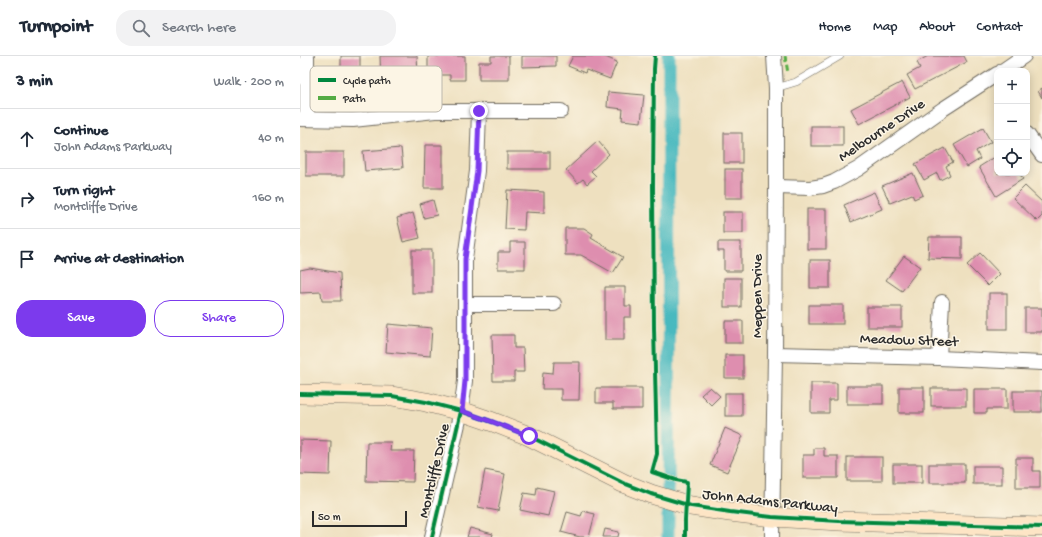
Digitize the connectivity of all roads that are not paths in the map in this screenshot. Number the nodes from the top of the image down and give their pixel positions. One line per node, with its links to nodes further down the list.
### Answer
1 (308, 56): 12 (street)
2 (774, 56): 7 (street, Meppen Drive)
3 (840, 56): 7 (lane)
4 (1024, 56): 5 (street, Melbourne Drive)
5 (1008, 68)
6 (994, 77): 15 (street, Melbourne Drive)
7 (776, 88): 15 (street, Meppen Drive)
8 (442, 111): 9 (street)
9 (479, 111): 10 (street); 17 (street, Montcliffe Drive)
10 (561, 111)
11 (426, 112): 12 (street)
12 (303, 119)
13 (1030, 138): 14 (street)
14 (1042, 155)
15 (776, 187): 19 (street, Meppen Drive)
16 (942, 302): 20 (street)
17 (464, 304): 18 (street); 23 (street, Montcliffe Drive)
18 (554, 304)
19 (775, 354): 20 (street, Meadow Street); 24 (street, Meppen Drive)
20 (939, 358): 21 (street, Meadow Street)
21 (1042, 363)
22 (300, 394): 23 (street, John Adams Parkway)
23 (462, 411): 24 (street, John Adams Parkway); 26 (street, Montcliffe Drive)
24 (772, 517): 25 (street, John Adams Parkway); 27 (street, Meppen Drive)
25 (1042, 527)
26 (432, 537)
27 (772, 537)

